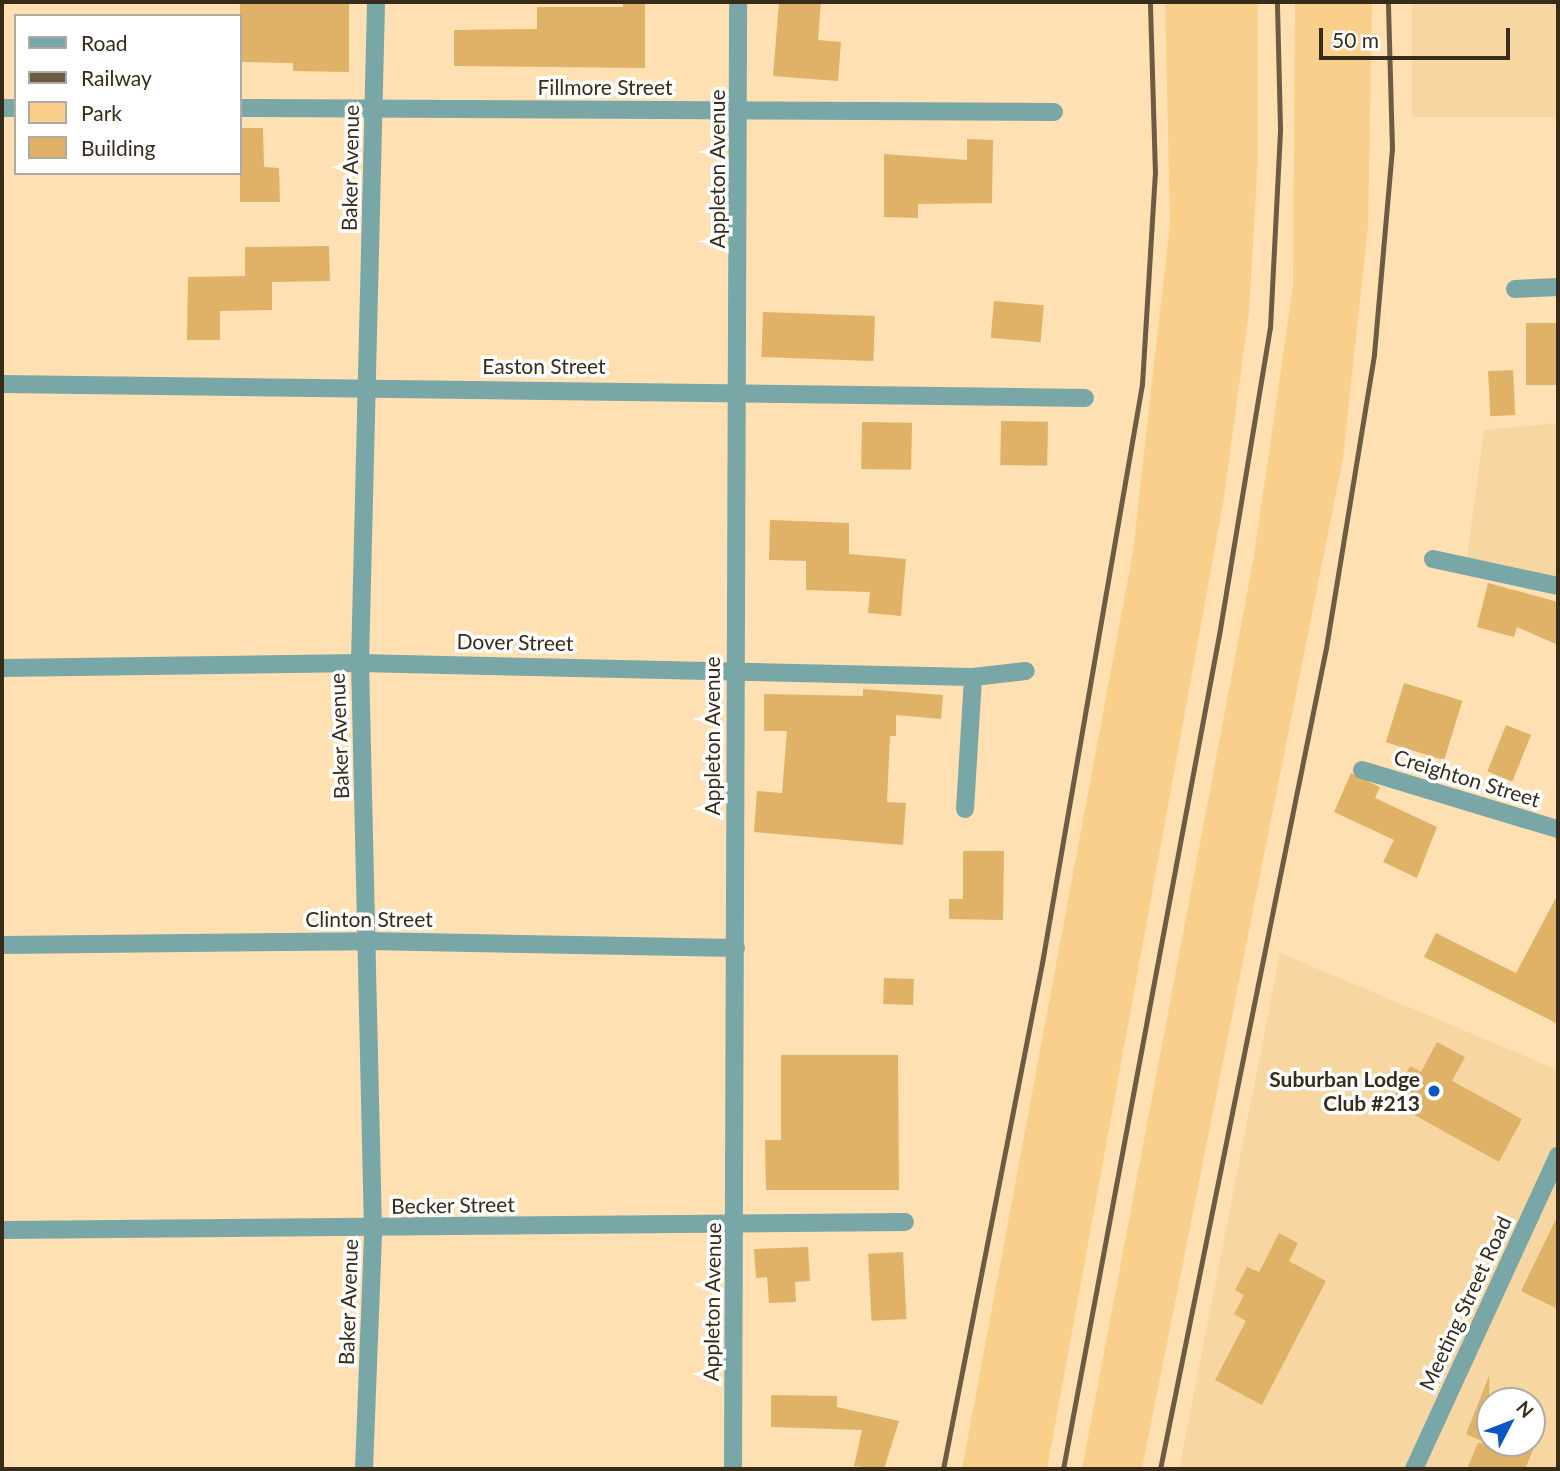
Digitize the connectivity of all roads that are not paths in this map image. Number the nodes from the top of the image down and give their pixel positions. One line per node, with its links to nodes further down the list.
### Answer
1 (376, 2): 4 (street, Baker Avenue)
2 (738, 2): 5 (street, Appleton Avenue)
3 (242, 108): 4 (street, Fillmore Street)
4 (375, 108): 5 (street, Fillmore Street); 10 (street, Baker Avenue)
5 (739, 110): 6 (street, Fillmore Street); 11 (street, Appleton Avenue)
6 (1054, 112)
7 (1558, 287): 8 (street)
8 (1515, 289)
9 (2, 384): 10 (street, Easton Street)
10 (367, 387): 11 (street, Easton Street); 15 (street, Baker Avenue)
11 (741, 390): 12 (street, Easton Street); 17 (street, Appleton Avenue)
12 (1085, 398)
13 (1433, 559): 14 (street)
14 (1558, 586)
15 (360, 663): 16 (street, Dover Street); 17 (street, Dover Street); 23 (street, Baker Avenue)
16 (2, 668)
17 (734, 668): 19 (street, Dover Street); 25 (street, Appleton Avenue)
18 (1026, 671): 19 (street, Dover Street)
19 (973, 677): 21 (street)
20 (1362, 770): 22 (street, Creighton Street)
21 (965, 809)
22 (1558, 829)
23 (368, 941): 24 (street, Clinton Street); 25 (street, Clinton Street); 30 (street, Baker Avenue)
24 (2, 946)
25 (736, 948): 27 (street, Appleton Avenue)
26 (1558, 1156): 33 (street, Meeting Street Road)
27 (736, 1221): 28 (street, Becker Street); 30 (street, Becker Street); 32 (street, Appleton Avenue)
28 (905, 1222)
29 (2, 1230): 30 (street, Becker Street)
30 (373, 1230): 31 (street, Baker Avenue)
31 (364, 1469)
32 (733, 1469)
33 (1414, 1469)

